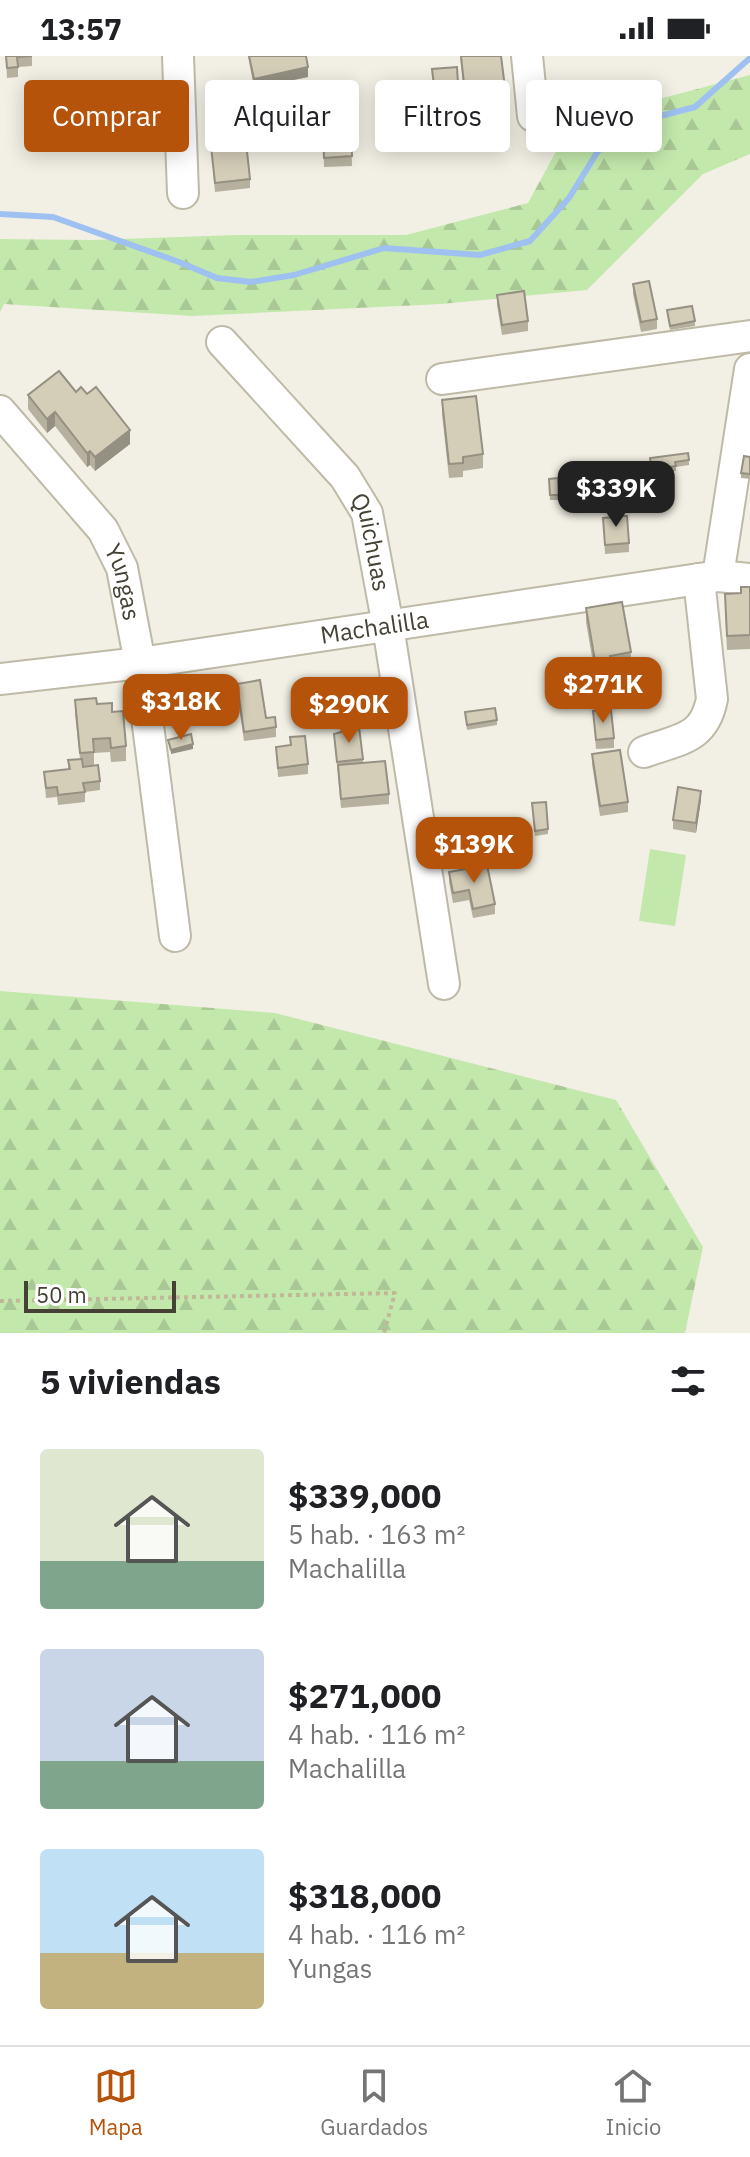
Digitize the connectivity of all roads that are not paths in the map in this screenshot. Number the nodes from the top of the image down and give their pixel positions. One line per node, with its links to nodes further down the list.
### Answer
1 (178, 56): 4 (street)
2 (527, 56): 3 (street)
3 (529, 80)
4 (183, 193)
5 (750, 336): 8 (street)
6 (222, 342): 12 (street, Quichuas)
7 (750, 369): 10 (street)
8 (442, 379)
9 (0, 411): 13 (street, Yungas)
10 (709, 578): 11 (street, Machalilla); 12 (street, Machalilla); 15 (street)
11 (750, 579)
12 (388, 626): 13 (street, Machalilla); 17 (street, Quichuas)
13 (140, 663): 14 (street, Machalilla); 16 (street, Yungas)
14 (0, 679)
15 (644, 752)
16 (175, 936)
17 (444, 984)

